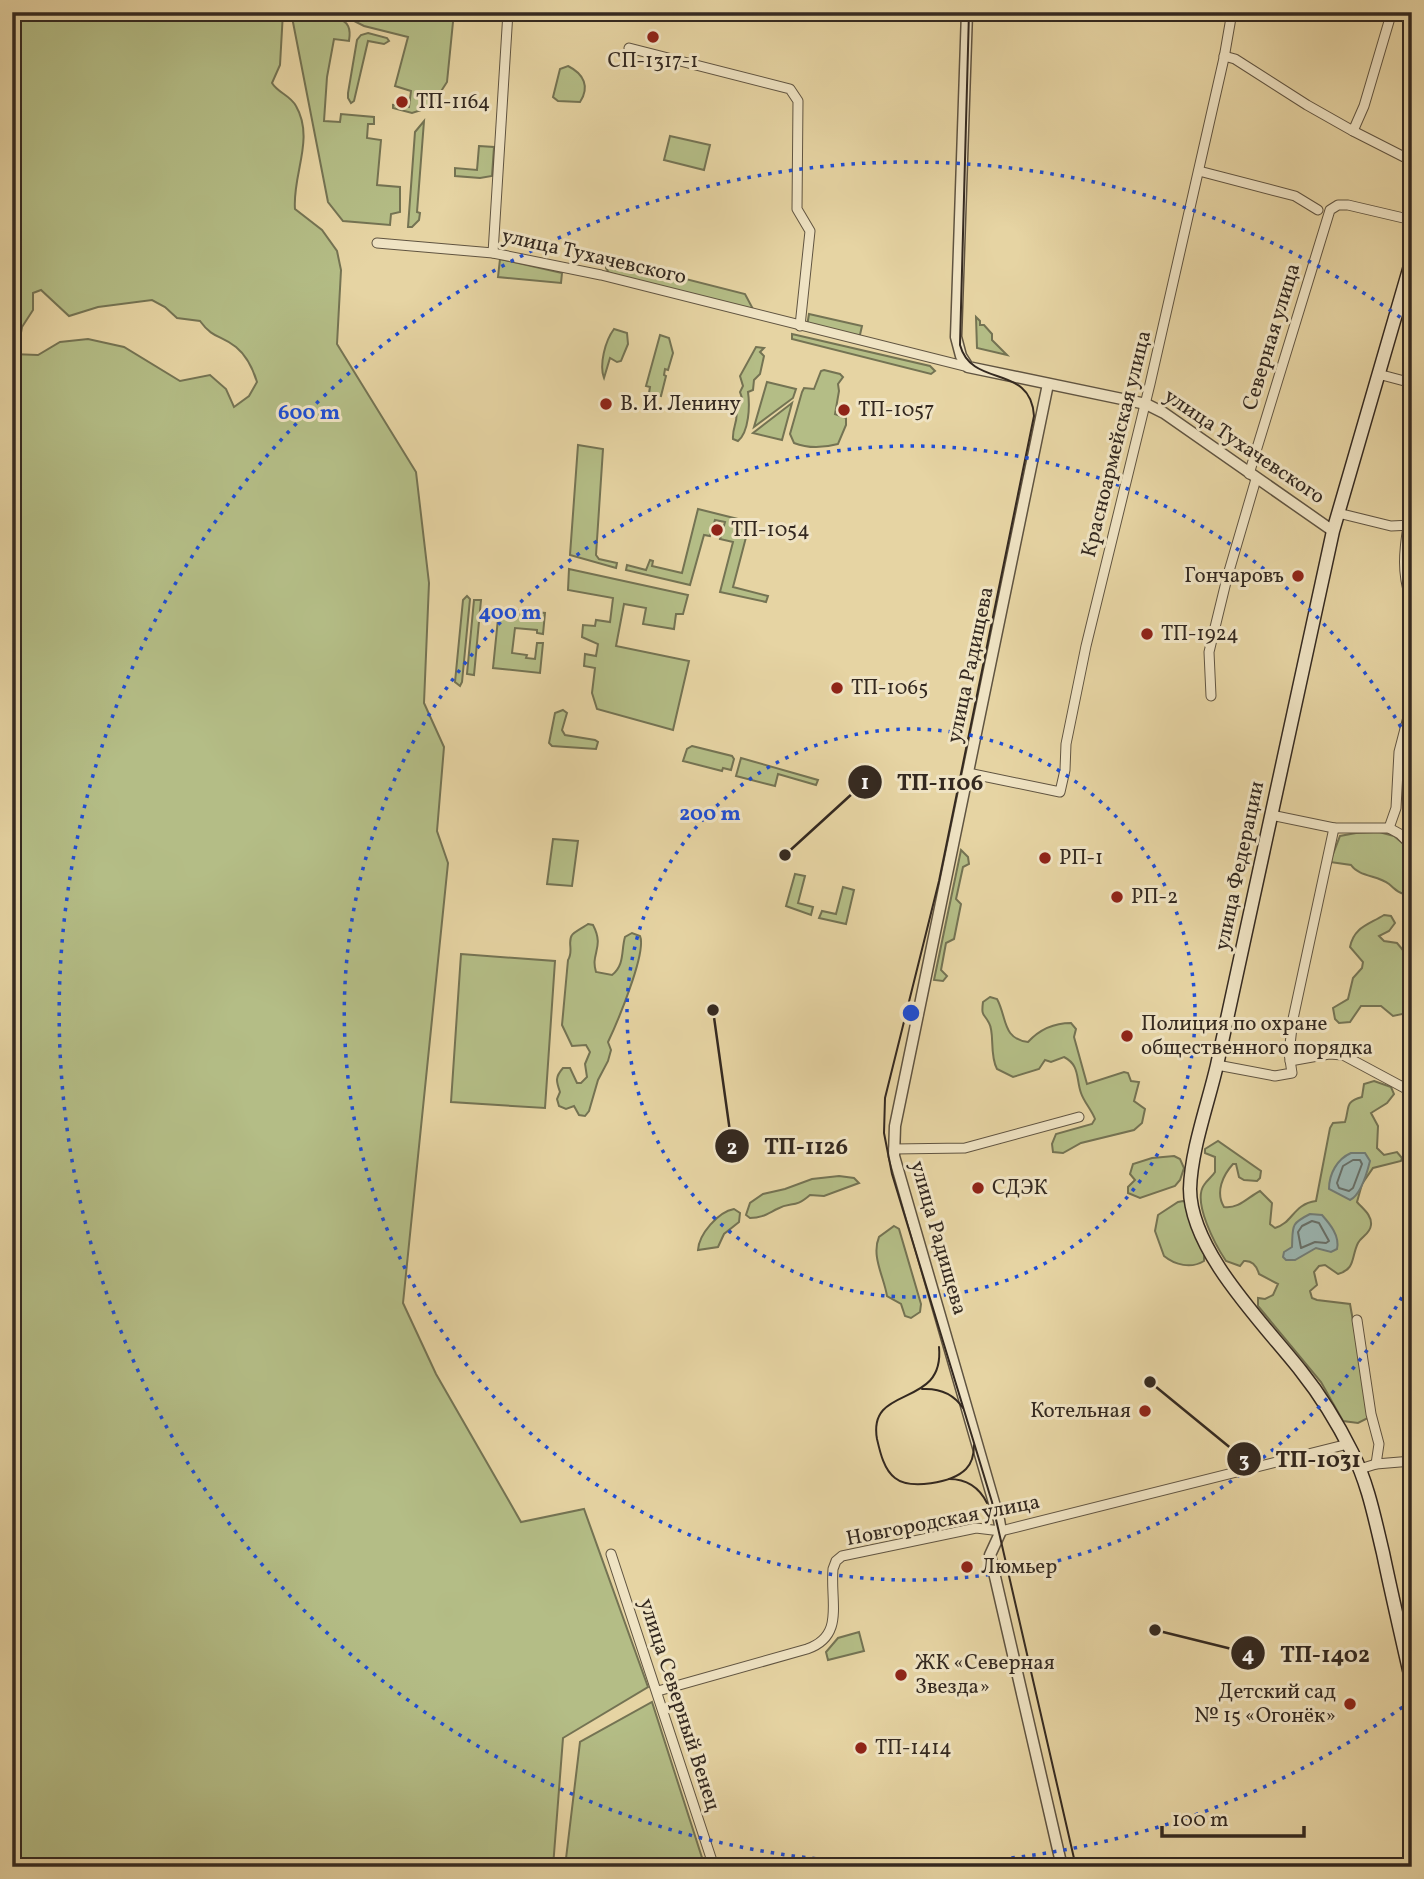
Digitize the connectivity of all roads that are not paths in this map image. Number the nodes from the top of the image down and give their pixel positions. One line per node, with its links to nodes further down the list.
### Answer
1 (508, 12): 13 (street)
2 (967, 12): 16 (street)
3 (1232, 12): 6 (street, Красноармейская улица)
4 (1390, 18): 7 (street)
5 (629, 48): 15 (street)
6 (1224, 56): 7 (street); 9 (street, Красноармейская улица)
7 (1353, 131): 8 (street)
8 (1412, 160)
9 (1199, 171): 10 (street); 20 (street, Красноармейская улица)
10 (1318, 210)
11 (1412, 220): 21 (street, Северная улица)
12 (377, 243): 13 (street, улица Тухачевского)
13 (493, 253): 15 (street, улица Тухачевского)
14 (1412, 259): 17 (main road, улица Федерации)
15 (800, 326): 16 (street, улица Тухачевского)
16 (968, 367): 19 (street)
17 (1378, 374): 18 (street); 22 (main road, улица Федерации)
18 (1412, 383)
19 (1048, 384): 20 (street, улица Тухачевского); 28 (street, улица Радищева)
20 (1146, 404): 21 (street, улица Тухачевского); 28 (street, Красноармейская улица)
21 (1253, 476): 24 (street, улица Тухачевского); 26 (street, Северная улица)
22 (1338, 513): 23 (street); 24 (main road, улица Федерации)
23 (1410, 526): 25 (street)
24 (1333, 531): 29 (main road, улица Федерации)
25 (1410, 597)
26 (1210, 696)
27 (1412, 702): 31 (street)
28 (968, 773): 37 (street, улица Радищева)
29 (1271, 816): 30 (street); 34 (main road, улица Федерации)
30 (1334, 828): 31 (street); 33 (street)
31 (1389, 828): 32 (street)
32 (1412, 846)
33 (1290, 1061): 34 (street); 35 (street)
34 (1217, 1065): 39 (main road, улица Федерации)
35 (1412, 1092)
36 (1079, 1117): 37 (street)
37 (894, 1149): 43 (street, улица Радищева)
38 (1357, 1320): 41 (street)
39 (1348, 1444): 42 (main road, улица Федерации); 43 (street, Новгородская улица)
40 (1412, 1461): 41 (street)
41 (1376, 1464): 42 (street)
42 (1360, 1469): 45 (main road, улица Федерации)
43 (1001, 1531): 46 (street, Новгородская улица); 48 (street)
44 (611, 1554): 46 (street, улица Северный Венец)
45 (1412, 1682)
46 (657, 1691): 47 (street, улица Северный Венец)
47 (714, 1867)
48 (1062, 1867)

